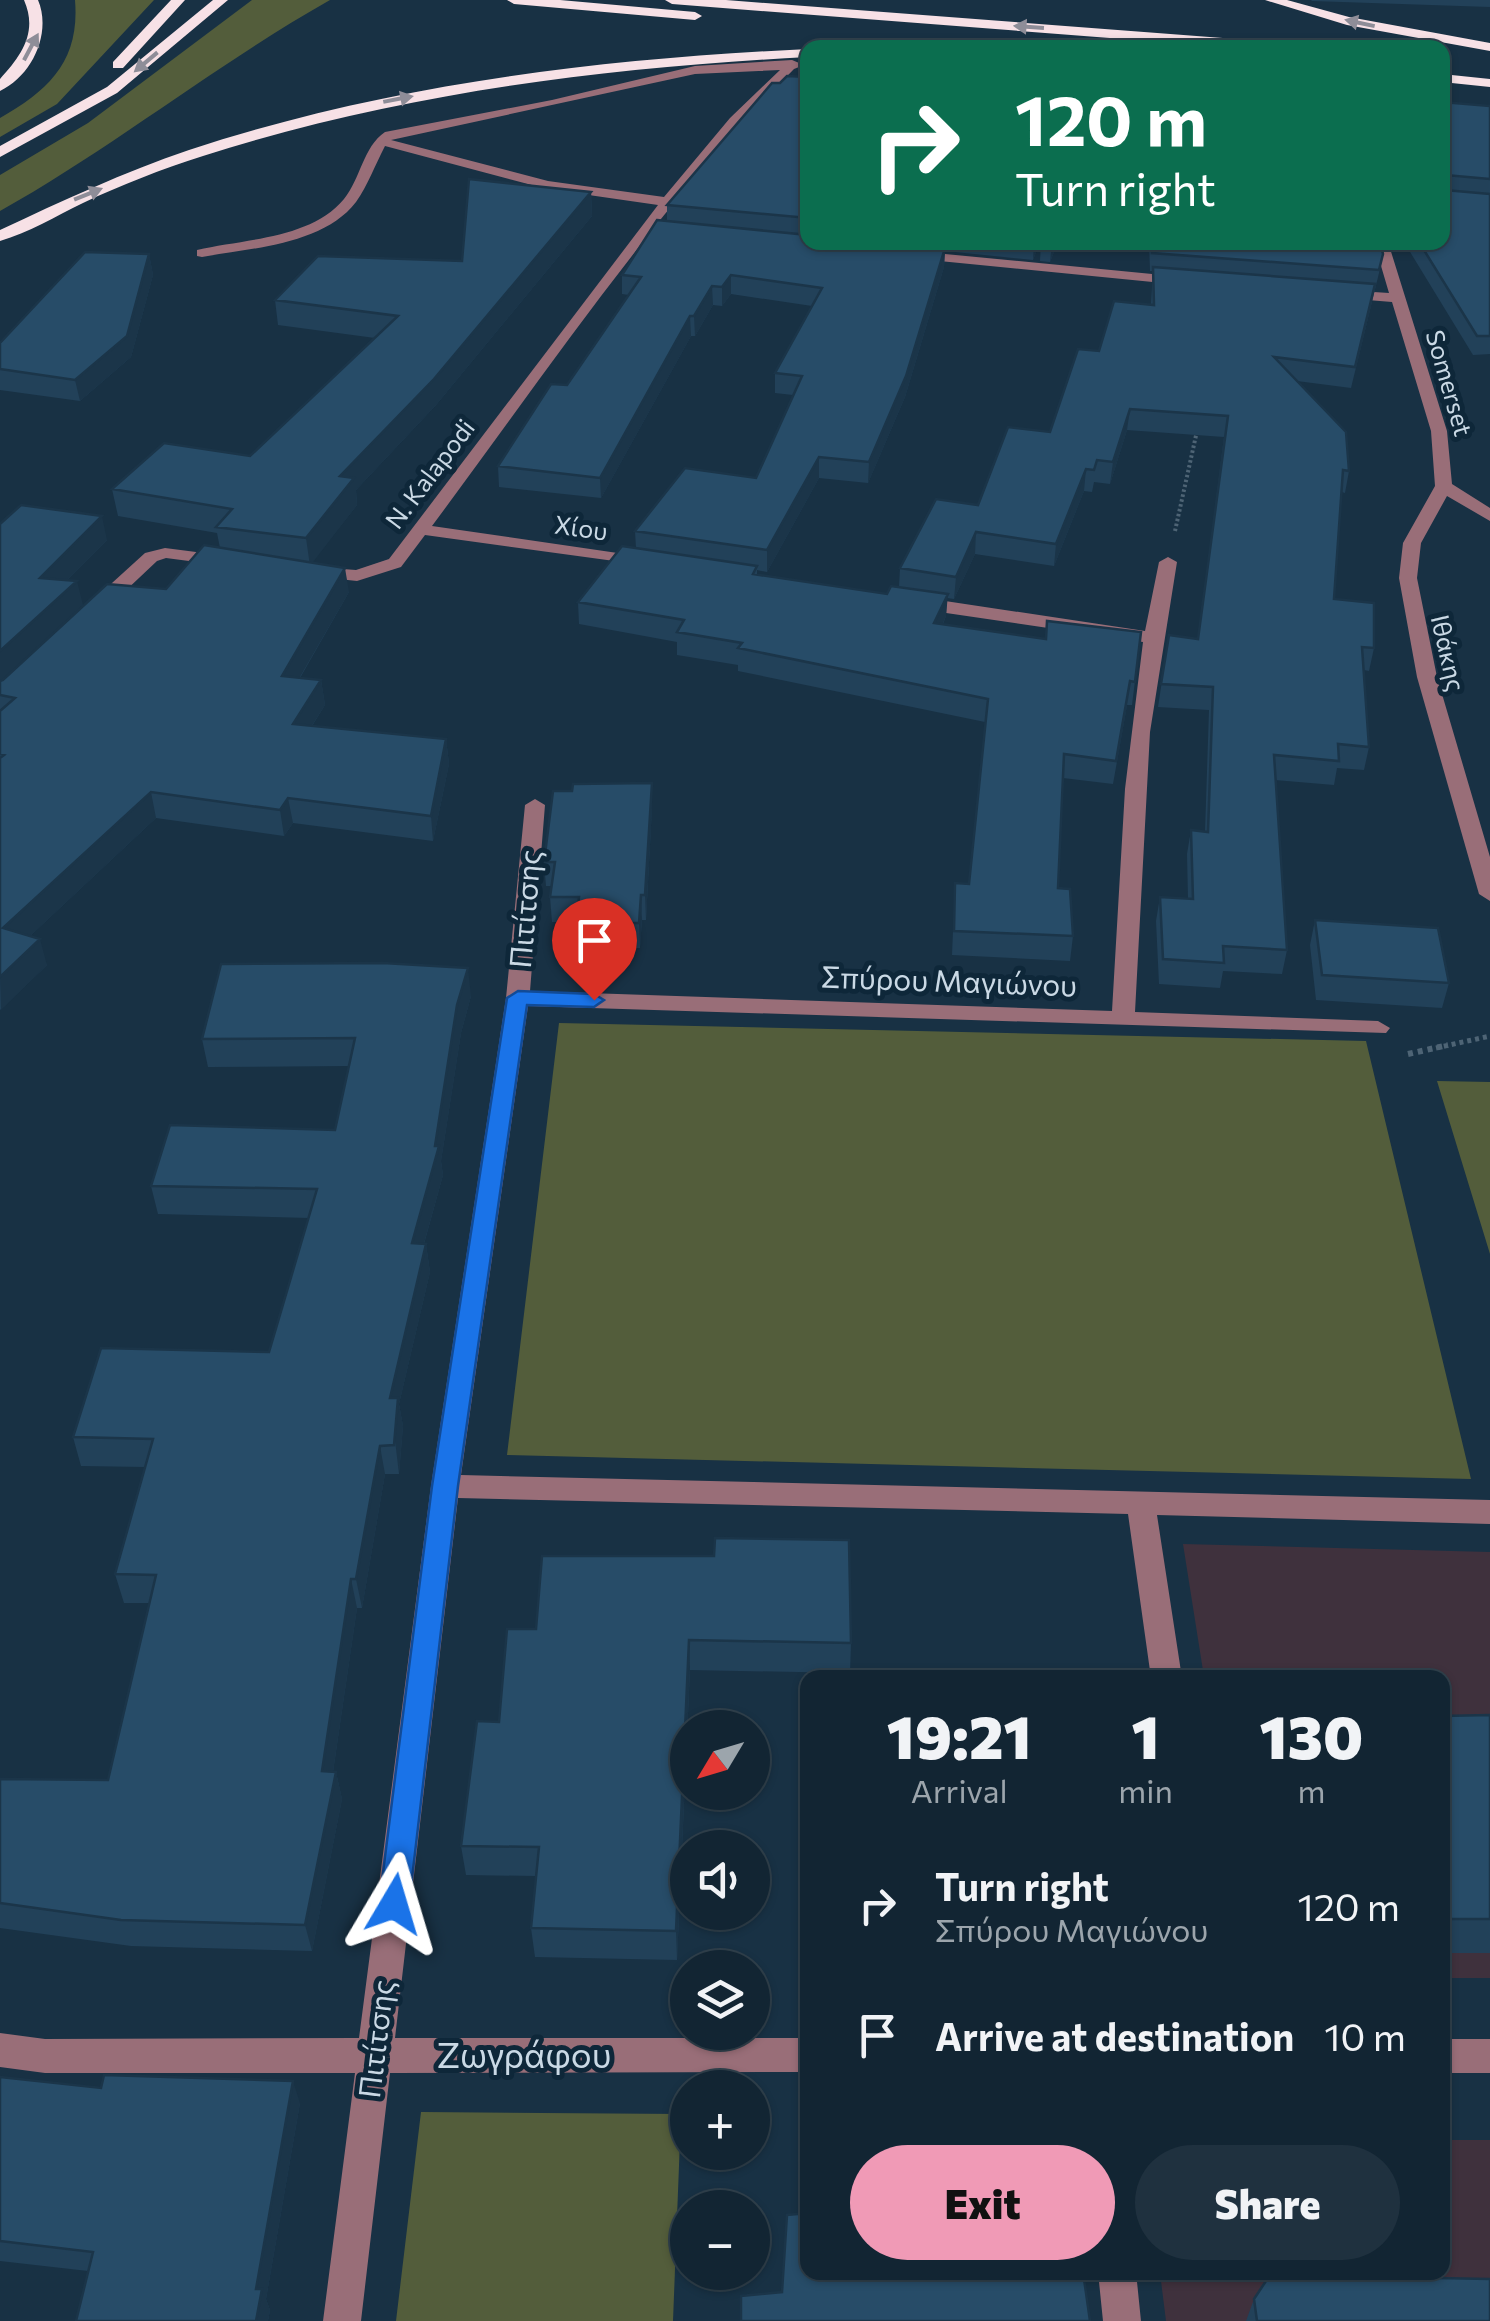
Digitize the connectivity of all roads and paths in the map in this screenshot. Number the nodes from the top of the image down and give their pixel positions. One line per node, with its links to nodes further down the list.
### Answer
1 (30, 0): 16 (highway, one-way to 1)
2 (178, 0): 17 (highway)
3 (221, 0): 17 (highway, one-way to 17)
4 (514, 0): 7 (highway)
5 (672, 0): 8 (highway, one-way to 5)
6 (1272, 0): 9 (highway, one-way to 6)
7 (864, 31)
8 (1196, 40)
9 (1490, 47)
10 (800, 53): 21 (highway, one-way to 10)
11 (1458, 59): 12 (highway)
12 (1490, 62)
13 (800, 65): 18 (street); 20 (street, N. Kalapodi)
14 (1450, 79): 15 (highway)
15 (1490, 82)
16 (0, 87)
17 (44, 128): 19 (highway)
18 (381, 141): 20 (street); 23 (street)
19 (0, 152)
20 (667, 202): 31 (street, N. Kalapodi)
21 (0, 236)
22 (1383, 250): 27 (street, Somerset)
23 (202, 253)
24 (890, 253): 25 (street)
25 (1202, 283)
26 (1320, 292): 27 (street)
27 (1398, 298): 29 (street, Somerset)
28 (1200, 417): 33 (path)
29 (1444, 486): 30 (street); 40 (street, Ιθάκης)
30 (1490, 516)
31 (420, 530): 34 (street, Χίου); 35 (street, N. Kalapodi)
32 (238, 562): 37 (street)
33 (1168, 562): 38 (street)
34 (657, 564)
35 (292, 569)
36 (894, 599): 38 (street)
37 (82, 621)
38 (1150, 636): 42 (street)
39 (535, 805): 41 (street, Πιτίτσης)
40 (1490, 894)
41 (518, 998): 42 (street, Σπύρου Μαγιώνου); 46 (street, Πιτίτσης)
42 (1123, 1018): 43 (street, Σπύρου Μαγιώνου)
43 (1378, 1028)
44 (1490, 1036): 45 (path)
45 (1402, 1054)
46 (445, 1486): 47 (street); 52 (street, Πιτίτσης)
47 (1141, 1505): 48 (street); 49 (street)
48 (1490, 1512)
49 (1166, 1670)
50 (0, 2050): 52 (street, Ζωγράφου)
51 (800, 2055): 52 (street, Ζωγράφου)
52 (376, 2056): 56 (street, Πιτίτσης)
53 (1450, 2056): 54 (street)
54 (1490, 2056)
55 (1118, 2280): 57 (street)
56 (342, 2321)
57 (1122, 2321)

